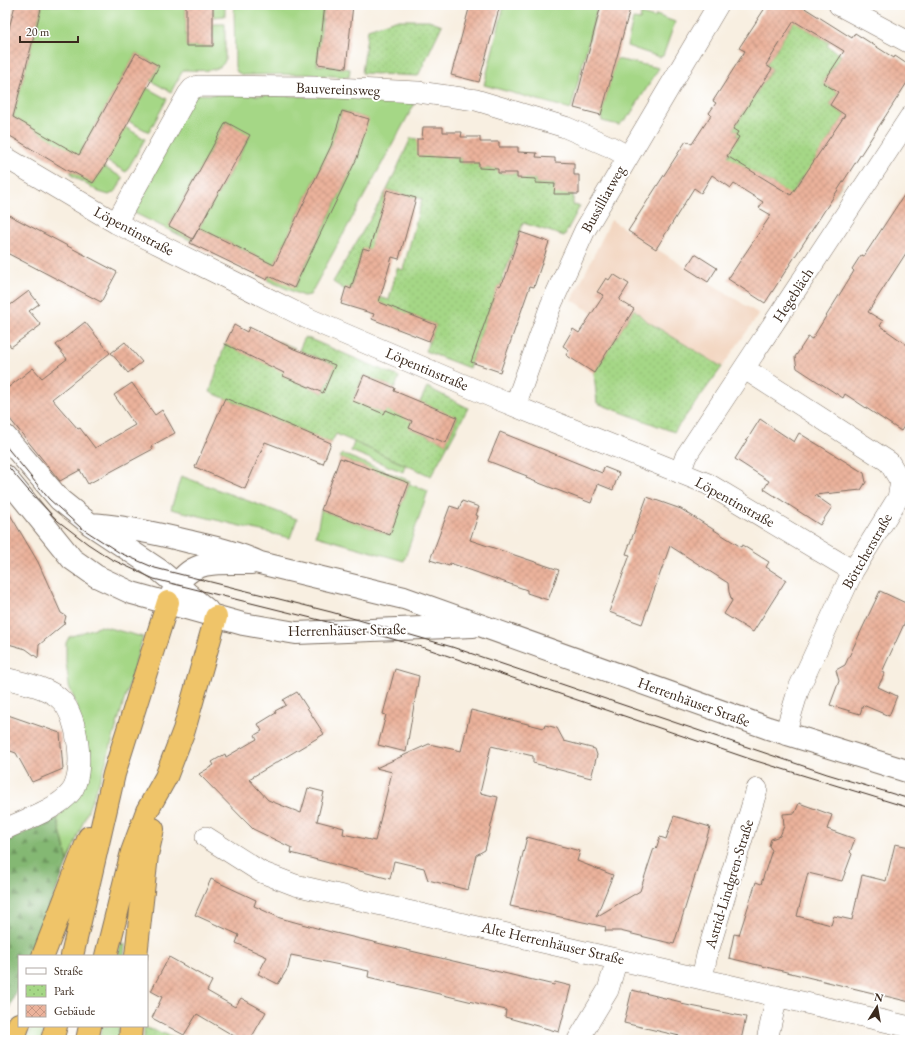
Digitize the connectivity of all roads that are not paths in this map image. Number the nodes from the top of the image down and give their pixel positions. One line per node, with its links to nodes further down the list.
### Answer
1 (718, 5): 5 (street, Bussilliatweg)
2 (839, 5): 3 (street)
3 (910, 43)
4 (910, 117): 8 (street, Hegebläch)
5 (627, 156): 7 (street, Bauvereinsweg); 9 (street, Bussilliatweg)
6 (5, 157): 7 (street, Löpentinstraße)
7 (116, 223): 9 (street, Löpentinstraße)
8 (745, 369): 11 (street, Hegebläch); 15 (street, Böttcherstraße)
9 (515, 406): 11 (street, Löpentinstraße)
10 (5, 436): 13 (street, Herrenhäuser Straße)
11 (680, 473): 15 (street, Löpentinstraße)
12 (5, 476): 16 (street, Herrenhäuser Straße)
13 (90, 524): 14 (street, Herrenhäuser Straße); 16 (street, Herrenhäuser Straße)
14 (260, 563): 16 (street, Herrenhäuser Straße); 18 (street, Herrenhäuser Straße)
15 (853, 571): 20 (street, Böttcherstraße)
16 (172, 594): 17 (street, Herrenhäuser Straße); 22 (highway)
17 (216, 617): 18 (street, Herrenhäuser Straße); 23 (highway)
18 (480, 626): 20 (street, Herrenhäuser Straße)
19 (5, 678): 25 (street)
20 (786, 734): 21 (street, Herrenhäuser Straße)
21 (910, 772)
22 (114, 774): 27 (highway); 28 (highway)
23 (166, 777): 29 (highway); 30 (highway)
24 (757, 789): 32 (street, Astrid-Lindgren-Straße)
25 (5, 830)
26 (206, 837): 31 (street, Alte Herrenhäuser Straße)
27 (43, 955)
28 (72, 955)
29 (106, 955)
30 (136, 955)
31 (617, 959): 32 (street, Alte Herrenhäuser Straße); 43 (street)
32 (702, 978): 33 (street, Alte Herrenhäuser Straße)
33 (777, 996): 38 (street, Alte Herrenhäuser Straße); 44 (street)
34 (18, 1027): 39 (highway)
35 (56, 1027): 40 (highway)
36 (90, 1027): 41 (highway)
37 (131, 1027): 42 (highway)
38 (910, 1027)
39 (13, 1040)
40 (52, 1040)
41 (87, 1040)
42 (130, 1040)
43 (578, 1040)
44 (767, 1040)

